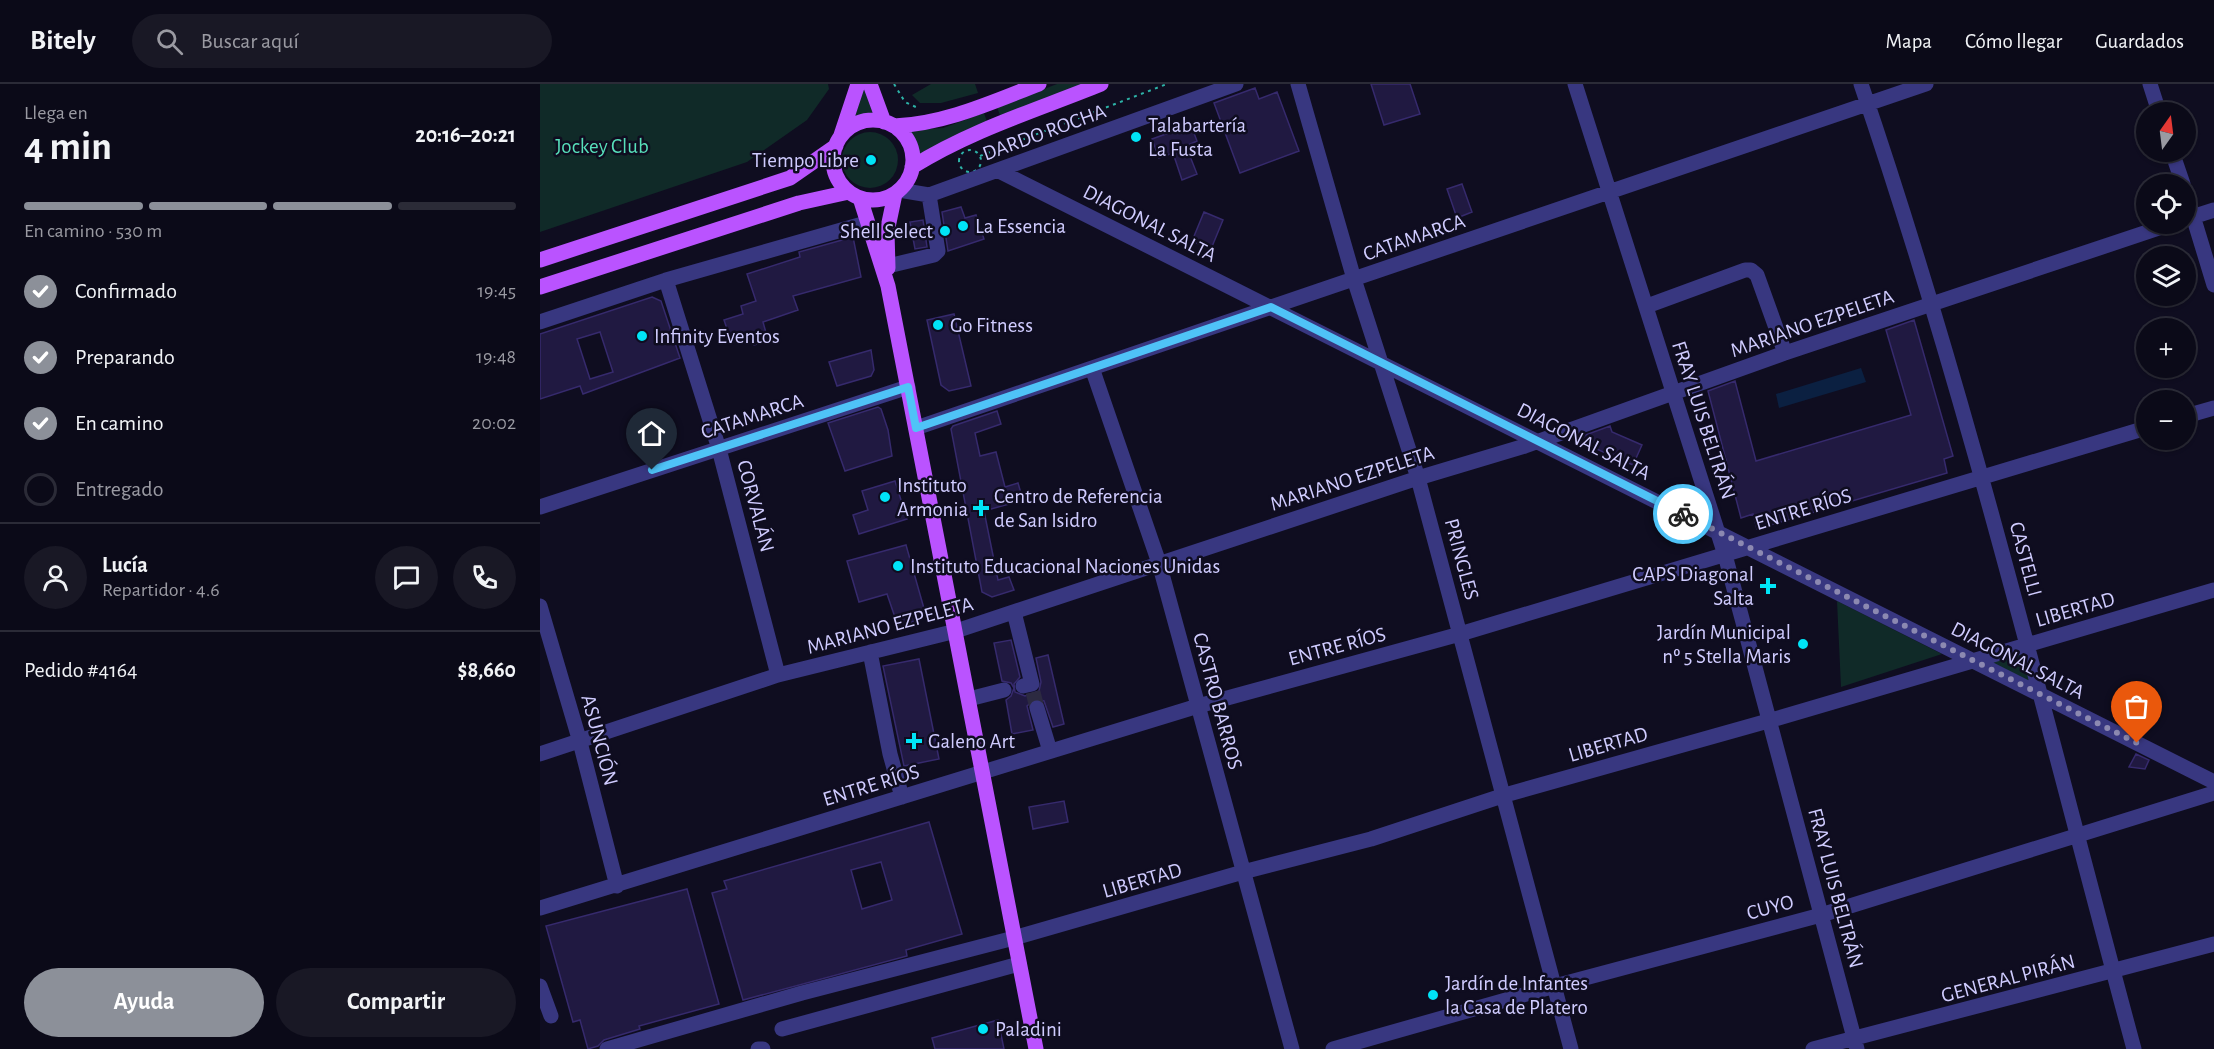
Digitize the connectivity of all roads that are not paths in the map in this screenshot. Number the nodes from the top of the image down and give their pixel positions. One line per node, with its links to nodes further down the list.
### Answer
1 (858, 84): 14 (main road)
2 (870, 84): 13 (main road)
3 (1039, 84): 13 (main road)
4 (1101, 84): 15 (main road)
5 (1236, 84): 16 (street, DARDO ROCHA)
6 (1298, 84): 28 (street, PRINGLES)
7 (1575, 84): 18 (street, FRAY LUIS BELTRÁN)
8 (1860, 84): 12 (street, CASTELLI)
9 (1926, 84): 12 (street, CATAMARCA)
10 (2150, 84): 11 (street)
11 (2156, 102)
12 (1867, 104): 18 (street, CATAMARCA); 33 (street, CASTELLI)
13 (889, 124): 14 (main road); 15 (main road)
14 (838, 141): 19 (main road); 26 (main road)
15 (912, 167): 17 (main road)
16 (999, 171): 20 (street, DARDO ROCHA); 35 (street, DIAGONAL SALTA)
17 (897, 192): 19 (main road); 20 (street, DARDO ROCHA); 27 (main road)
18 (1610, 192): 28 (street, CATAMARCA); 34 (street, FRAY LUIS BELTRÁN)
19 (855, 195): 23 (main road); 32 (main road)
20 (929, 195): 27 (street)
21 (2214, 210): 22 (street)
22 (2196, 215)
23 (866, 223): 29 (street); 31 (main road)
24 (2141, 234): 33 (street, MARIANO EZPELETA)
25 (2195, 234): 30 (street)
26 (540, 260)
27 (888, 266): 31 (main road)
28 (1354, 279): 35 (street, CATAMARCA); 38 (street, PRINGLES)
29 (666, 280): 36 (street); 47 (street, CORVALÁN)
30 (2214, 285)
31 (888, 286): 40 (main road)
32 (540, 287)
33 (1932, 305): 37 (street, MARIANO EZPELETA); 49 (street, CASTELLI)
34 (1647, 306): 37 (street); 41 (street, FRAY LUIS BELTRÁN)
35 (1271, 307): 38 (street, DIAGONAL SALTA); 39 (street, CATAMARCA)
36 (540, 322)
37 (1785, 353): 41 (street, MARIANO EZPELETA)
38 (1380, 362): 46 (street, DIAGONAL SALTA); 48 (street, PRINGLES)
39 (1092, 368): 44 (street, CATAMARCA); 54 (street, CASTRO BARROS)
40 (908, 387): 44 (main road); 47 (street, CATAMARCA)
41 (1674, 394): 46 (street, MARIANO EZPELETA); 51 (street, FRAY LUIS BELTRÁN)
42 (2214, 408): 43 (street)
43 (2196, 413)
44 (916, 428): 59 (main road)
45 (2136, 431): 49 (street, ENTRE RÍOS)
46 (1538, 442): 48 (street, MARIANO EZPELETA); 51 (street, DIAGONAL SALTA)
47 (719, 449): 50 (street, CATAMARCA); 64 (street, CORVALÁN)
48 (1419, 478): 54 (street, MARIANO EZPELETA); 60 (street, PRINGLES)
49 (1982, 478): 52 (street, ENTRE RÍOS); 61 (street, CASTELLI)
50 (540, 507)
51 (1718, 532): 52 (street, DIAGONAL SALTA); 53 (street, FRAY LUIS BELTRÁN)
52 (1748, 548): 53 (street, ENTRE RÍOS); 63 (street, DIAGONAL SALTA)
53 (1725, 555): 60 (street, ENTRE RÍOS); 71 (street, FRAY LUIS BELTRÁN)
54 (1160, 563): 57 (street, MARIANO EZPELETA); 69 (street, CASTRO BARROS)
55 (2214, 590): 61 (street, LIBERTAD)
56 (540, 606): 58 (street, ASUNCIÓN)
57 (1014, 612): 59 (street, MARIANO EZPELETA); 65 (street)
58 (543, 629): 72 (street, ASUNCIÓN)
59 (956, 631): 62 (street, MARIANO EZPELETA); 68 (main road)
60 (1461, 634): 69 (street, ENTRE RÍOS); 78 (street, PRINGLES)
61 (2027, 645): 63 (street, LIBERTAD); 67 (street, CASTELLI)
62 (870, 652): 64 (street, MARIANO EZPELETA); 79 (street)
63 (1972, 660): 67 (street, DIAGONAL SALTA); 71 (street, LIBERTAD)
64 (778, 675): 72 (street, MARIANO EZPELETA)
65 (1029, 687)
66 (1004, 690): 68 (street)
67 (2040, 694): 76 (street, DIAGONAL SALTA); 80 (street, CASTELLI)
68 (969, 699): 75 (main road)
69 (1198, 706): 73 (street, ENTRE RÍOS); 81 (street, CASTRO BARROS)
70 (1037, 708): 73 (street)
71 (1768, 721): 78 (street, LIBERTAD); 84 (street, FRAY LUIS BELTRÁN)
72 (580, 742): 74 (street, MARIANO EZPELETA); 82 (street, ASUNCIÓN)
73 (1050, 751): 75 (street, ENTRE RÍOS)
74 (540, 754)
75 (983, 772): 79 (street, ENTRE RÍOS); 85 (main road)
76 (2214, 782)
77 (2214, 793): 80 (street, CUYO)
78 (1505, 795): 81 (street, LIBERTAD); 90 (street, PRINGLES)
79 (902, 797): 82 (street, ENTRE RÍOS)
80 (2078, 836): 84 (street, CUYO); 88 (street, CASTELLI)
81 (1243, 872): 85 (street, LIBERTAD); 98 (street, CASTRO BARROS)
82 (617, 886): 83 (street, ENTRE RÍOS)
83 (540, 908)
84 (1821, 915): 90 (street, CUYO); 93 (street, FRAY LUIS BELTRÁN)
85 (1014, 938): 87 (main road); 94 (street, LIBERTAD)
86 (2214, 944): 88 (street, GENERAL PIRÁN)
87 (1019, 964): 92 (street); 97 (main road)
88 (2114, 972): 93 (street, GENERAL PIRÁN); 102 (street, CASTELLI)
89 (540, 986): 91 (street)
90 (1555, 986): 99 (street, CUYO); 100 (street, PRINGLES)
91 (551, 1016)
92 (782, 1029)
93 (1855, 1044): 101 (street, GENERAL PIRÁN)
94 (607, 1049)
95 (758, 1049): 96 (street)
96 (763, 1049)
97 (1036, 1049)
98 (1292, 1049)
99 (1333, 1049)
100 (1571, 1049)
101 (1813, 1049)
102 (2134, 1049)

